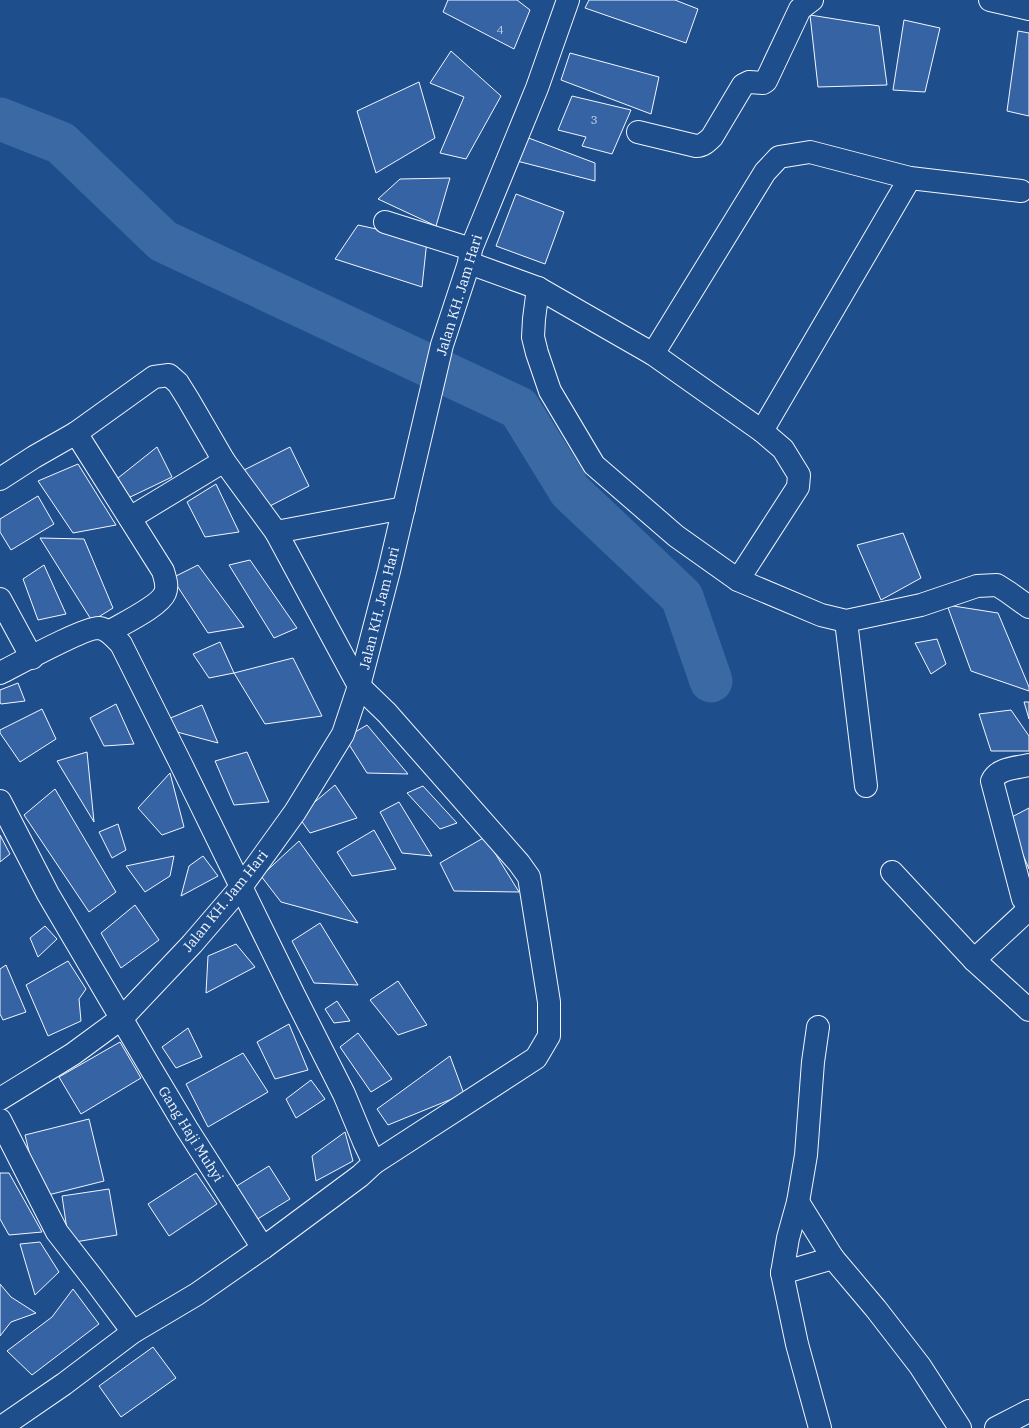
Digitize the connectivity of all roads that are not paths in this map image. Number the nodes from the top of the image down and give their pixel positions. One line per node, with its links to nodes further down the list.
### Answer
1 (568, 0): 9 (street, Jalan KH. Jam Hari)
2 (812, 0): 5 (street)
3 (990, 0): 4 (street)
4 (1029, 9)
5 (638, 132)
6 (910, 178): 7 (street); 11 (street); 12 (street)
7 (1021, 191)
8 (385, 222): 9 (street)
9 (470, 256): 10 (street); 16 (street, Jalan KH. Jam Hari)
10 (538, 288): 11 (street); 19 (street)
11 (653, 354): 12 (street)
12 (762, 431): 19 (street)
13 (76, 433): 14 (street); 15 (street); 17 (street)
14 (224, 461): 17 (street); 18 (street)
15 (0, 479)
16 (406, 501): 18 (street); 26 (street, Jalan KH. Jam Hari)
17 (130, 518): 23 (street)
18 (276, 532): 26 (street)
19 (738, 580): 22 (street)
20 (0, 599): 24 (street)
21 (1029, 607): 22 (street)
22 (846, 621): 28 (street)
23 (109, 632): 24 (street); 31 (street)
24 (32, 658): 25 (street)
25 (0, 673)
26 (359, 686): 31 (street, Jalan KH. Jam Hari); 40 (street)
27 (1029, 765): 32 (street)
28 (866, 786)
29 (0, 801): 36 (street, Gang Haji Muhyi)
30 (892, 872): 34 (street)
31 (241, 887): 36 (street, Jalan KH. Jam Hari); 40 (street)
32 (1029, 903)
33 (1029, 909): 34 (street)
34 (974, 960): 35 (street)
35 (1029, 1010)
36 (122, 1018): 38 (street, Jalan KH. Jam Hari); 42 (street, Gang Haji Muhyi)
37 (818, 1027): 41 (street)
38 (0, 1099)
39 (0, 1120): 45 (street)
40 (374, 1163): 42 (street)
41 (798, 1202): 43 (street); 44 (street)
42 (263, 1248): 45 (street)
43 (833, 1258): 44 (street); 49 (street)
44 (782, 1273): 48 (street)
45 (133, 1332): 47 (street)
46 (1029, 1411): 50 (street)
47 (0, 1428)
48 (820, 1428)
49 (960, 1428)
50 (996, 1428)

